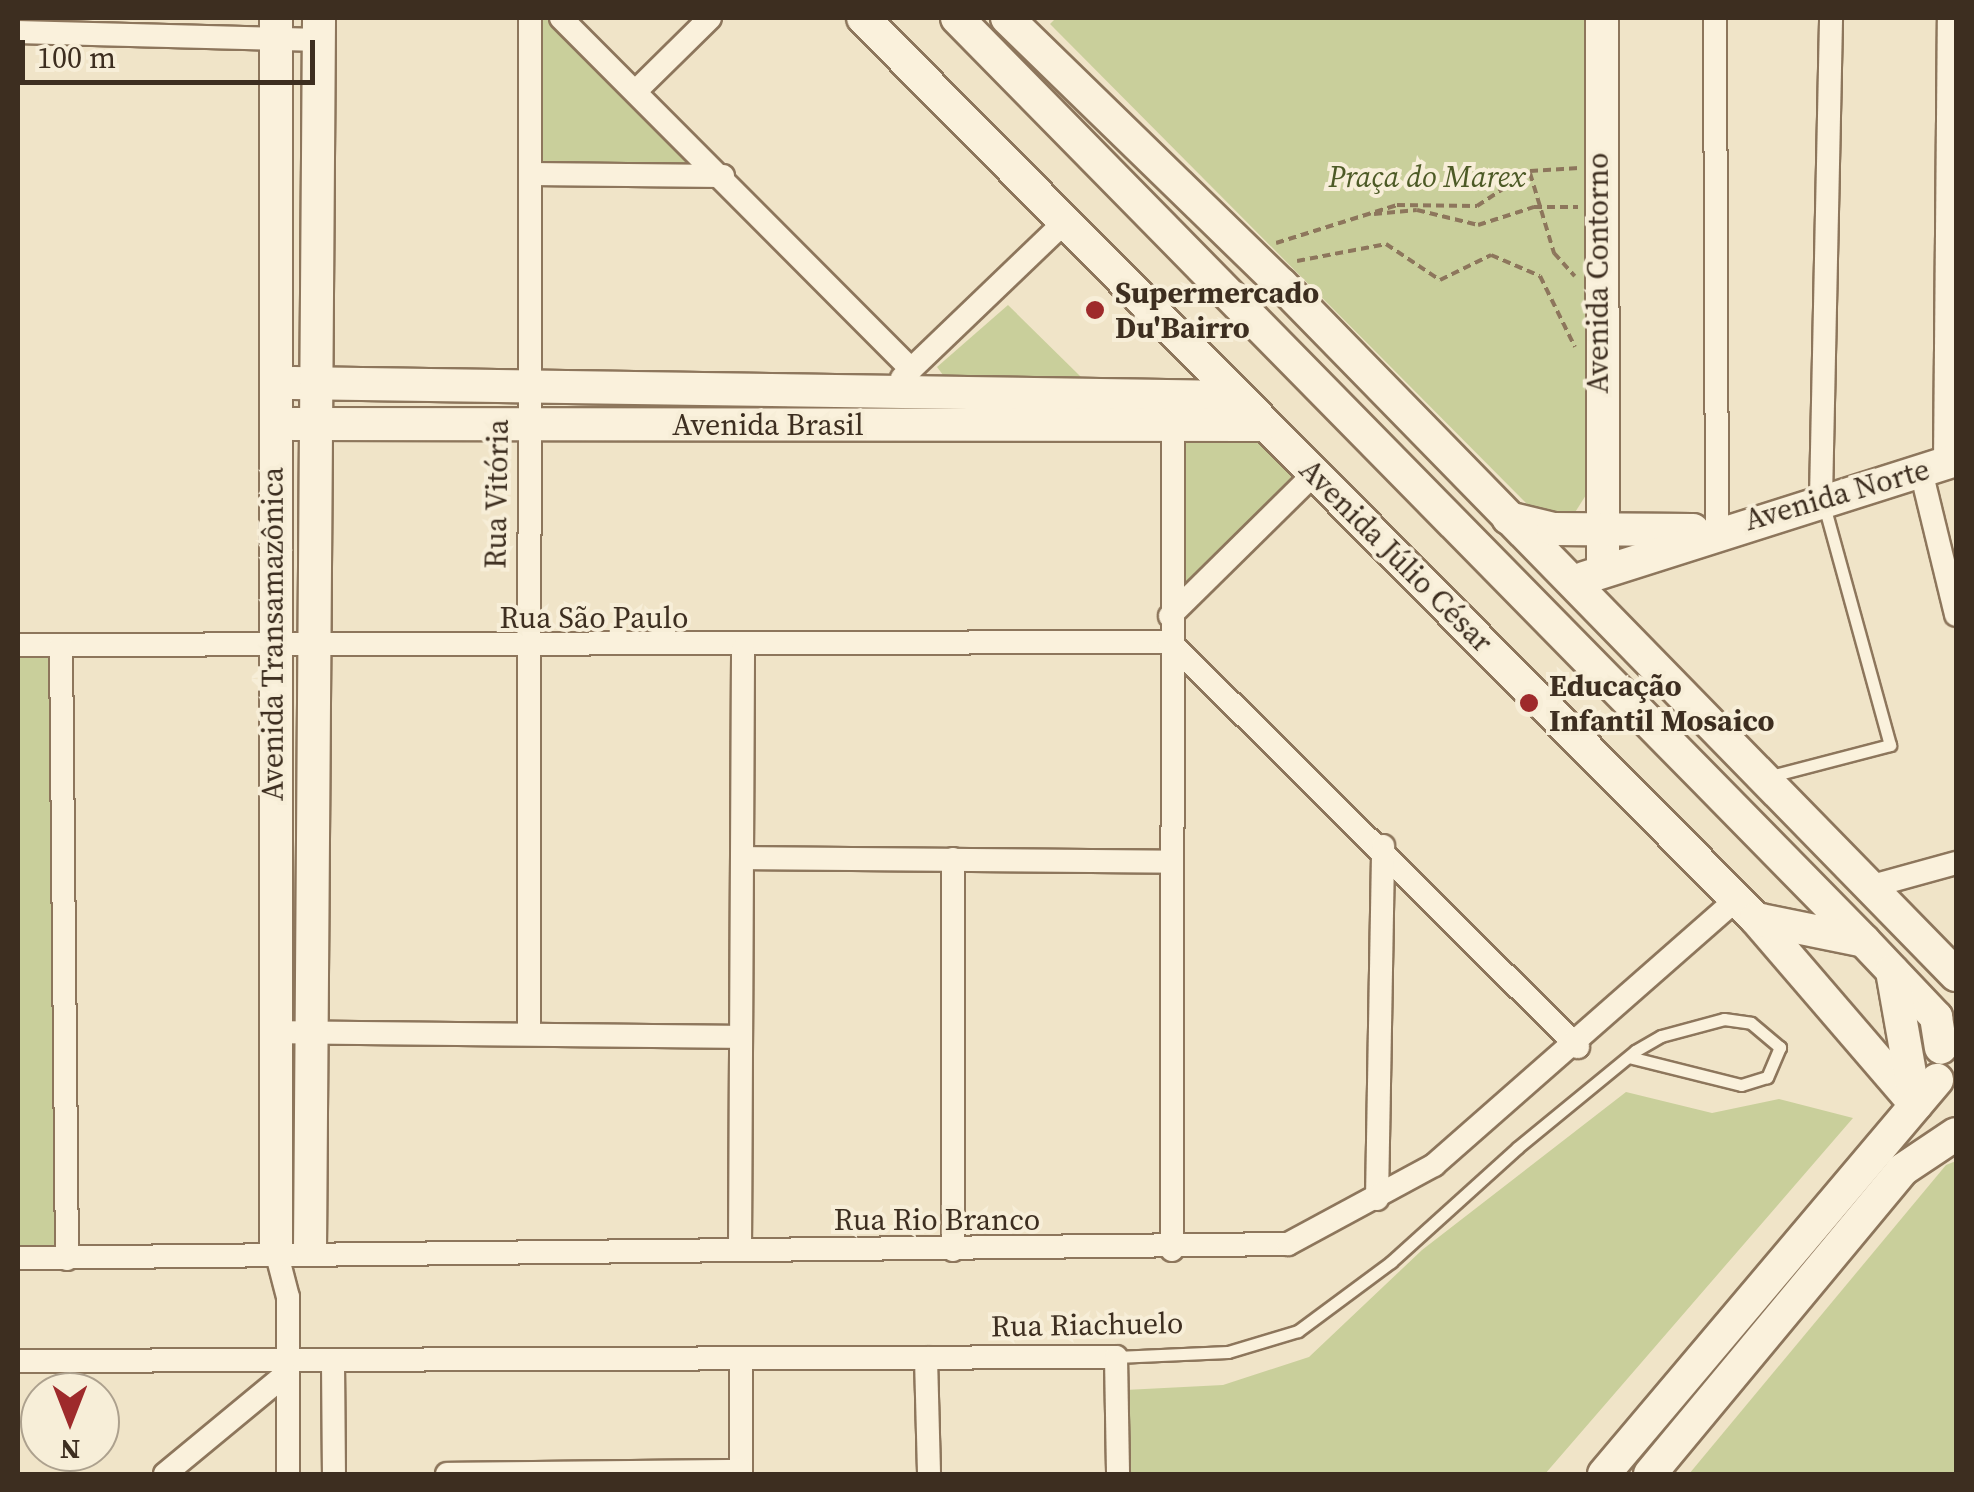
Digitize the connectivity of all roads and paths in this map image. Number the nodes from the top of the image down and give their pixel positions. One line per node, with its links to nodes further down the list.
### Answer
1 (530, 18): 17 (street, Rua Vitória)
2 (561, 18): 14 (street)
3 (710, 18): 14 (street)
4 (863, 18): 22 (street, Avenida Júlio César)
5 (958, 18): 63 (street, Avenida Júlio César)
6 (1602, 18): 16 (street, Avenida Contorno)
7 (1716, 18): 43 (street)
8 (1831, 18): 39 (street)
9 (1949, 18): 36 (street)
10 (1017, 21): 23 (street)
11 (276, 28): 12 (street); 13 (street); 26 (street, Avenida Transamazônica)
12 (319, 29): 27 (street, Avenida Transamazônica)
13 (18, 32)
14 (638, 90): 18 (street)
15 (1530, 171): 16 (path); 20 (path); 21 (path)
16 (1598, 172): 19 (street, Avenida Contorno)
17 (531, 174): 18 (street); 30 (street, Rua Vitória)
18 (722, 176): 25 (street)
19 (1598, 206): 20 (path); 24 (street, Avenida Contorno)
20 (1534, 208): 21 (path); 24 (path)
21 (1360, 214): 23 (path)
22 (1066, 222): 25 (street); 29 (street, Avenida Júlio César)
23 (1255, 259): 28 (path); 40 (street)
24 (1598, 302): 28 (street, Avenida Contorno)
25 (901, 379): 30 (street, Avenida Brasil); 31 (street, Avenida Brasil); 34 (street)
26 (274, 383): 27 (street, Avenida Brasil); 32 (street, Avenida Transamazônica)
27 (312, 384): 30 (street, Avenida Brasil); 33 (street, Avenida Transamazônica)
28 (1597, 392): 37 (street, Avenida Contorno)
29 (1233, 397): 31 (street, Avenida Brasil); 35 (street, Avenida Júlio César)
30 (530, 407): 33 (street, Avenida Brasil); 34 (street, Avenida Brasil); 53 (street, Rua Vitória)
31 (1173, 411): 34 (street, Avenida Brasil); 35 (street, Avenida Brasil); 47 (street)
32 (274, 424): 33 (street, Avenida Brasil); 51 (street, Avenida Transamazônica)
33 (312, 424): 52 (street, Avenida Transamazônica)
34 (884, 425)
35 (1262, 426): 38 (street, Avenida Júlio César)
36 (1941, 465): 39 (street, Avenida Norte); 46 (street)
37 (1600, 473): 41 (street, Avenida Contorno); 42 (street)
38 (1314, 474): 47 (street); 62 (street, Avenida Júlio César)
39 (1821, 498): 43 (street, Avenida Norte); 55 (lane)
40 (1504, 516): 41 (street); 45 (street)
41 (1602, 529): 42 (street); 44 (street, Avenida Contorno)
42 (1652, 530): 43 (street)
43 (1717, 530): 44 (street)
44 (1603, 570): 45 (street)
45 (1572, 583): 55 (street)
46 (1956, 615)
47 (1170, 616): 48 (street)
48 (1170, 642): 54 (street, Rua São Paulo); 56 (street); 59 (street)
49 (18, 645): 50 (street, Rua São Paulo)
50 (62, 646): 51 (street, Rua São Paulo); 83 (street)
51 (273, 647): 52 (street, Rua São Paulo); 66 (street, Avenida Transamazônica)
52 (310, 647): 53 (street, Rua São Paulo); 68 (street, Avenida Transamazônica)
53 (524, 647): 54 (street, Rua São Paulo); 67 (street, Rua Vitória)
54 (743, 649): 57 (street)
55 (1762, 779): 61 (street)
56 (1383, 846): 70 (street); 76 (street)
57 (743, 858): 58 (street); 69 (street)
58 (953, 860): 59 (street); 79 (street)
59 (1169, 862): 80 (street)
60 (1956, 863): 61 (street)
61 (1869, 887): 65 (street)
62 (1746, 910): 63 (street); 70 (street, Rua Rio Branco); 73 (street, Avenida Júlio César)
63 (1864, 941): 64 (street, Avenida Júlio César)
64 (1892, 970): 71 (street, Avenida Júlio César); 73 (street)
65 (1956, 975)
66 (272, 1032): 68 (street); 81 (street, Avenida Transamazônica)
67 (529, 1033): 68 (street); 69 (street)
68 (315, 1034): 77 (street, Avenida Transamazônica)
69 (739, 1037): 78 (street)
70 (1578, 1047): 76 (street, Rua Rio Branco)
71 (1945, 1052): 73 (street); 74 (street, Avenida Júlio César)
72 (1628, 1057): 72 (lane, Rua Riachuelo); 85 (lane, Rua Riachuelo)
73 (1916, 1105): 99 (street)
74 (1956, 1114)
75 (1956, 1134): 100 (street)
76 (1377, 1199): 80 (street, Rua Rio Branco)
77 (310, 1250): 78 (street, Rua Rio Branco); 81 (street, Rua Rio Branco); 84 (street)
78 (740, 1250): 79 (street, Rua Rio Branco)
79 (953, 1250): 80 (street, Rua Rio Branco)
80 (1172, 1250)
81 (276, 1252): 83 (street, Rua Rio Branco); 84 (street)
82 (18, 1258): 83 (street, Rua Rio Branco)
83 (67, 1258)
84 (288, 1297): 90 (street)
85 (1116, 1357): 86 (street, Rua Riachuelo); 98 (street)
86 (926, 1358): 87 (street, Rua Riachuelo); 97 (street)
87 (741, 1359): 89 (street, Rua Riachuelo); 92 (street)
88 (18, 1360): 90 (street, Rua Riachuelo)
89 (333, 1363): 90 (street, Rua Riachuelo); 95 (street)
90 (287, 1369): 93 (street); 94 (street)
91 (578, 1473): 92 (street); 96 (street)
92 (741, 1473)
93 (165, 1474)
94 (288, 1474)
95 (334, 1474)
96 (447, 1474)
97 (929, 1474)
98 (1118, 1474)
99 (1604, 1474)
100 (1650, 1474)

